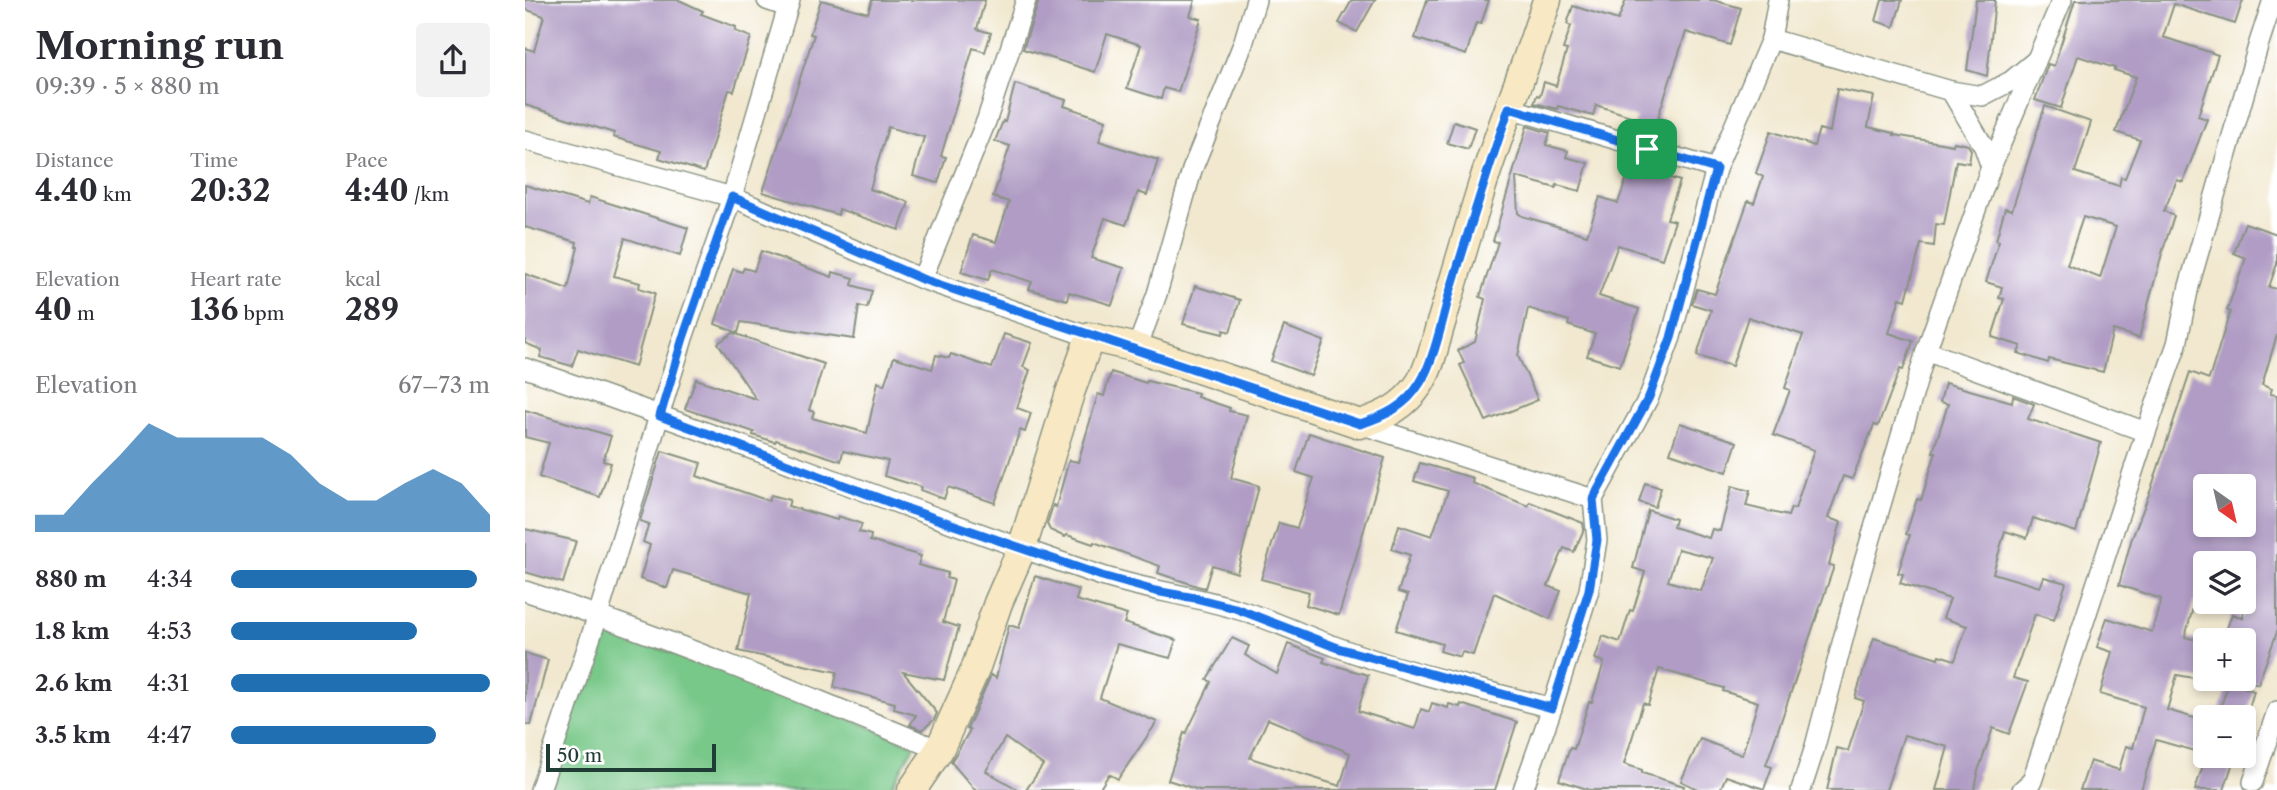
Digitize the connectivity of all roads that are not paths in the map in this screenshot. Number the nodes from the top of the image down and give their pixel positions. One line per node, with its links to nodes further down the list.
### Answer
1 (767, 0): 8 (street)
2 (1026, 0): 17 (street)
3 (1256, 0): 19 (street)
4 (1547, 0): 12 (street)
5 (1778, 0): 9 (street)
6 (2061, 0): 10 (street)
7 (2273, 0): 24 (street)
8 (789, 4): 16 (street)
9 (1771, 39): 11 (street); 15 (street)
10 (2039, 58): 11 (street); 14 (street)
11 (1951, 92): 14 (street)
12 (1509, 108): 15 (street); 23 (street)
13 (525, 140): 16 (street)
14 (1990, 167): 20 (street)
15 (1716, 169): 25 (street)
16 (732, 197): 17 (street); 22 (street)
17 (922, 279): 18 (street)
18 (1090, 337): 19 (street); 26 (street)
19 (1136, 348): 23 (street)
20 (1926, 351): 24 (street); 36 (street)
21 (525, 368): 22 (street)
22 (660, 416): 26 (street); 28 (street)
23 (1360, 424): 25 (street)
24 (2146, 432): 37 (street)
25 (1593, 499): 29 (street)
26 (1022, 548): 29 (street); 31 (street)
27 (525, 591): 28 (street)
28 (598, 615): 31 (street); 33 (street)
29 (1552, 708): 35 (street)
30 (2277, 711): 32 (street)
31 (939, 750): 34 (street)
32 (2253, 782)
33 (540, 790)
34 (912, 790)
35 (1523, 790)
36 (1801, 790)
37 (2022, 790)

